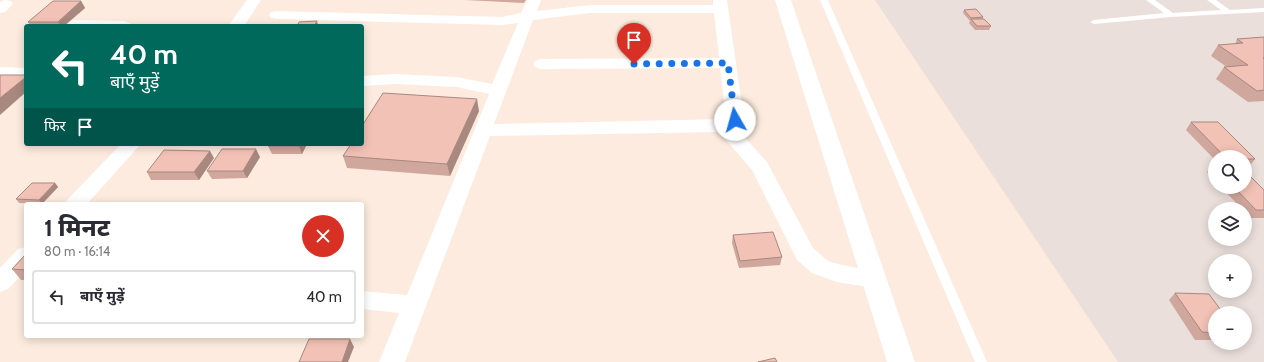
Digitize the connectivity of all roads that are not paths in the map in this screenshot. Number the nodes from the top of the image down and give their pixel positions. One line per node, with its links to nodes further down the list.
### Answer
1 (254, 0): 13 (street)
2 (783, 0): 25 (street)
3 (824, 0): 31 (lane)
4 (1150, 0): 11 (lane)
5 (1211, 0): 9 (lane)
6 (720, 5): 7 (street); 14 (street)
7 (531, 8): 10 (street); 19 (street)
8 (1264, 10): 9 (lane)
9 (1229, 12): 11 (lane)
10 (276, 15)
11 (1171, 15): 12 (lane)
12 (1094, 22)
13 (237, 24)
14 (728, 63): 15 (street); 20 (street)
15 (540, 64)
16 (0, 72): 17 (street)
17 (24, 73)
18 (364, 81): 19 (street)
19 (499, 91): 21 (street)
20 (725, 127): 21 (street); 25 (street)
21 (484, 130): 28 (street)
22 (130, 146): 23 (street)
23 (77, 202)
24 (24, 257): 26 (street)
25 (874, 279): 30 (street)
26 (0, 282)
27 (364, 300): 28 (street)
28 (415, 305): 29 (street)
29 (392, 362)
30 (901, 362)
31 (981, 362)

